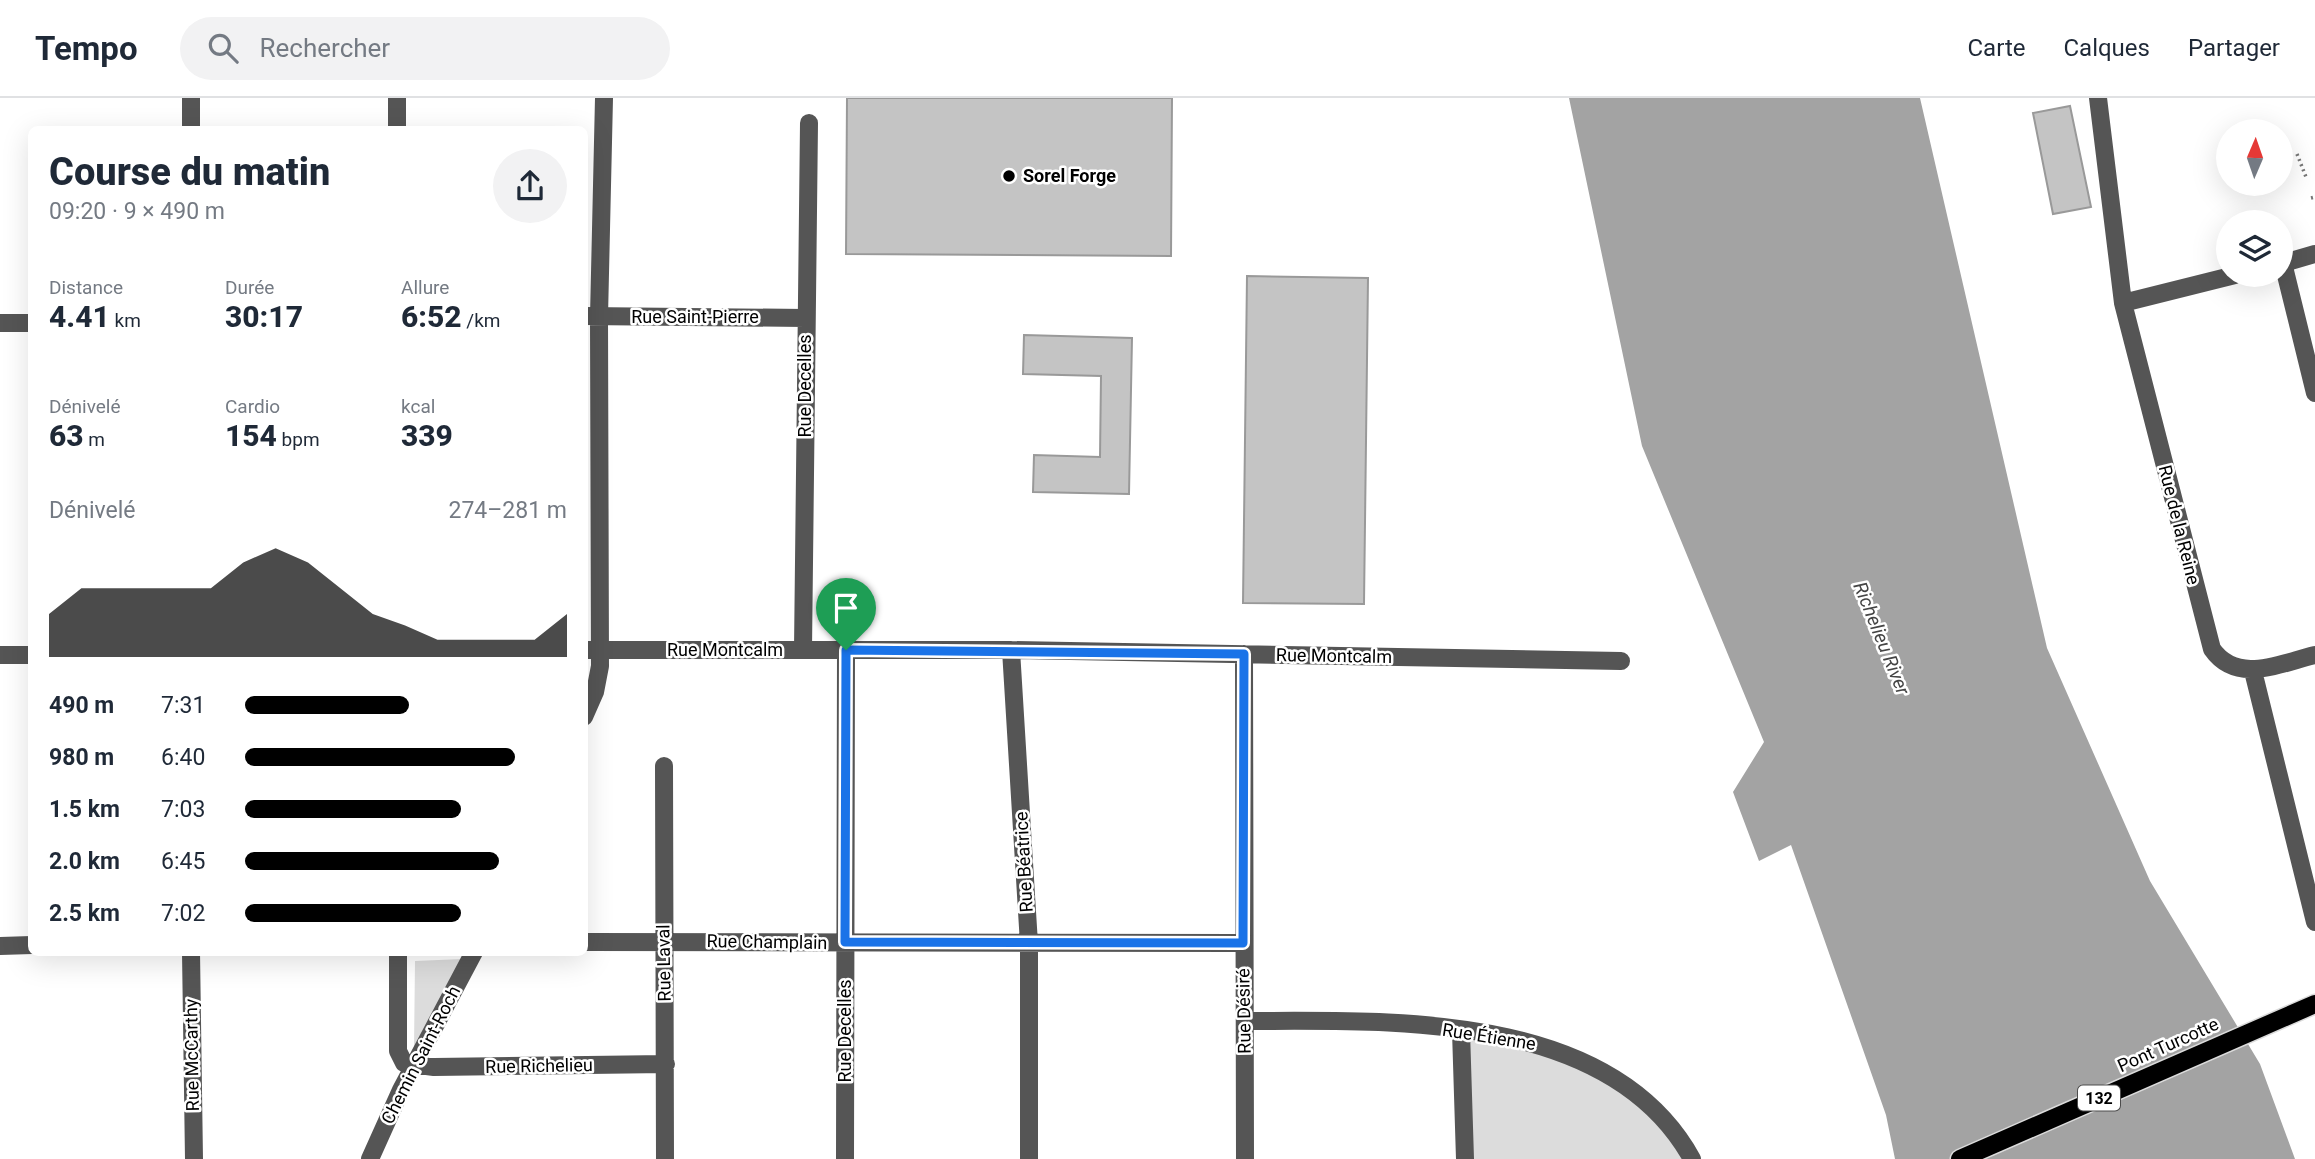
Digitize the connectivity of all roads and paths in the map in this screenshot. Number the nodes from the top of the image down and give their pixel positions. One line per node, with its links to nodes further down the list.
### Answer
1 (191, 98): 6 (street)
2 (397, 98): 7 (street)
3 (604, 98): 15 (street)
4 (2098, 98): 14 (street, Rue de la Reine)
5 (809, 122): 16 (street, Rue Decelles)
6 (191, 126)
7 (397, 126)
8 (2297, 154): 9 (path)
9 (2306, 177)
10 (2315, 254): 11 (street)
11 (2293, 260)
12 (2216, 280): 14 (street)
13 (2287, 287): 19 (street)
14 (2123, 303): 29 (street, Rue de la Reine)
15 (592, 316): 16 (street, Rue Saint-Pierre); 20 (street)
16 (805, 318): 21 (street, Rue Decelles)
17 (0, 323): 18 (street)
18 (28, 323)
19 (2315, 393)
20 (592, 650): 21 (street, Rue Montcalm); 30 (street)
21 (803, 650): 22 (street, Rue Montcalm)
22 (846, 650): 23 (street, Rue Montcalm); 35 (street, Rue Decelles)
23 (1011, 650): 25 (street, Rue Montcalm); 37 (street, Rue Béatrice)
24 (0, 654): 27 (street)
25 (1244, 654): 28 (street, Rue Montcalm); 36 (street, Rue Désiré)
26 (2315, 654): 29 (street)
27 (28, 655)
28 (1621, 661)
29 (2253, 671): 32 (street)
30 (588, 707)
31 (664, 766): 33 (street, Rue Laval)
32 (2315, 922)
33 (663, 940): 34 (street, Rue Champlain); 35 (street, Rue Champlain); 46 (street, Rue Laval)
34 (588, 942)
35 (845, 942): 37 (street, Rue Champlain); 51 (street, Rue Decelles)
36 (1243, 943): 37 (street, Rue Champlain); 44 (street, Rue Désiré)
37 (1029, 944): 52 (street, Rue Béatrice)
38 (28, 945): 39 (street)
39 (0, 946)
40 (191, 956): 48 (street, Rue McCarthy)
41 (398, 956): 47 (street)
42 (472, 956): 47 (street, Chemin Saint-Roch)
43 (2315, 1004): 56 (main road, Pont Turcotte / 132)
44 (1245, 1021): 45 (street, Rue Étienne); 53 (street, Rue Désiré)
45 (1461, 1031): 54 (street); 55 (street, Rue Étienne)
46 (666, 1064): 47 (street, Rue Richelieu); 50 (street, Rue Laval)
47 (412, 1066): 49 (street, Chemin Saint-Roch)
48 (194, 1159)
49 (370, 1159)
50 (665, 1159)
51 (845, 1159)
52 (1029, 1159)
53 (1245, 1159)
54 (1465, 1159)
55 (1692, 1159)
56 (1960, 1159)

